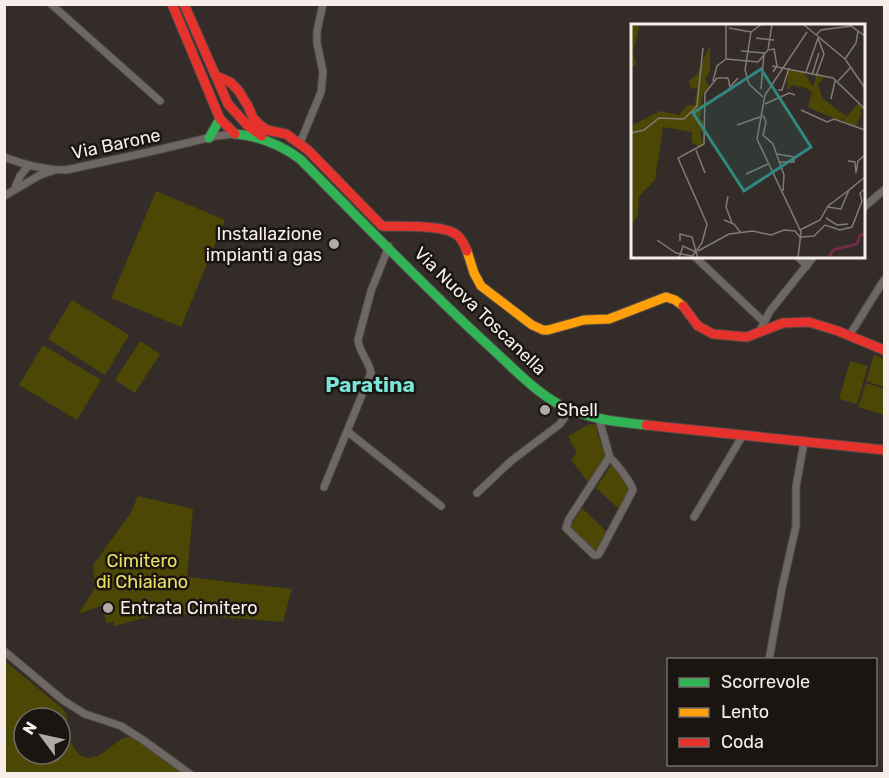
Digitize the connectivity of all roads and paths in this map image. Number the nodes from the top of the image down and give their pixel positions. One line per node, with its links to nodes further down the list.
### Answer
1 (51, 4): 7 (street)
2 (171, 4): 9 (main road)
3 (184, 4): 5 (main road)
4 (323, 4): 13 (street)
5 (216, 76): 6 (main road); 8 (main road)
6 (243, 99): 8 (street); 13 (main road)
7 (160, 101)
8 (231, 108): 10 (main road); 12 (main road, Via Nuova Toscanella)
9 (220, 119): 10 (main road); 11 (main road)
10 (235, 134): 11 (street, Via Barone); 12 (main road, Via Nuova Toscanella)
11 (209, 138): 17 (street, Via Barone)
12 (269, 141): 24 (main road, Via Nuova Toscanella)
13 (300, 143): 31 (main road)
14 (4, 157): 15 (street, Via Barone)
15 (13, 160): 16 (street, Via Barone); 18 (street)
16 (29, 165): 17 (street, Via Barone); 18 (street); 19 (street)
17 (54, 170): 19 (street)
18 (20, 176): 20 (street)
19 (24, 184): 20 (street)
20 (14, 190): 22 (street)
21 (885, 190): 23 (street)
22 (4, 196)
23 (865, 206)
24 (388, 246): 34 (main road, Via Nuova Toscanella); 36 (street)
25 (696, 258): 30 (street)
26 (799, 258): 28 (street)
27 (813, 258): 28 (street)
28 (807, 266): 30 (street)
29 (885, 280): 32 (street)
30 (764, 322): 31 (street)
31 (759, 332): 32 (main road)
32 (849, 336): 33 (main road)
33 (885, 350)
34 (572, 409): 35 (main road, Via Nuova Toscanella); 42 (street)
35 (599, 419): 37 (main road, Via Nuova Toscanella); 40 (street)
36 (347, 431): 41 (street); 43 (street)
37 (743, 435): 38 (main road, Via Nuova Toscanella); 44 (street)
38 (804, 441): 39 (main road, Via Nuova Toscanella); 46 (street)
39 (885, 450)
40 (610, 458): 40 (street)
41 (324, 487)
42 (477, 493)
43 (441, 506)
44 (694, 517)
45 (4, 651): 47 (street)
46 (769, 658)
47 (190, 774)

